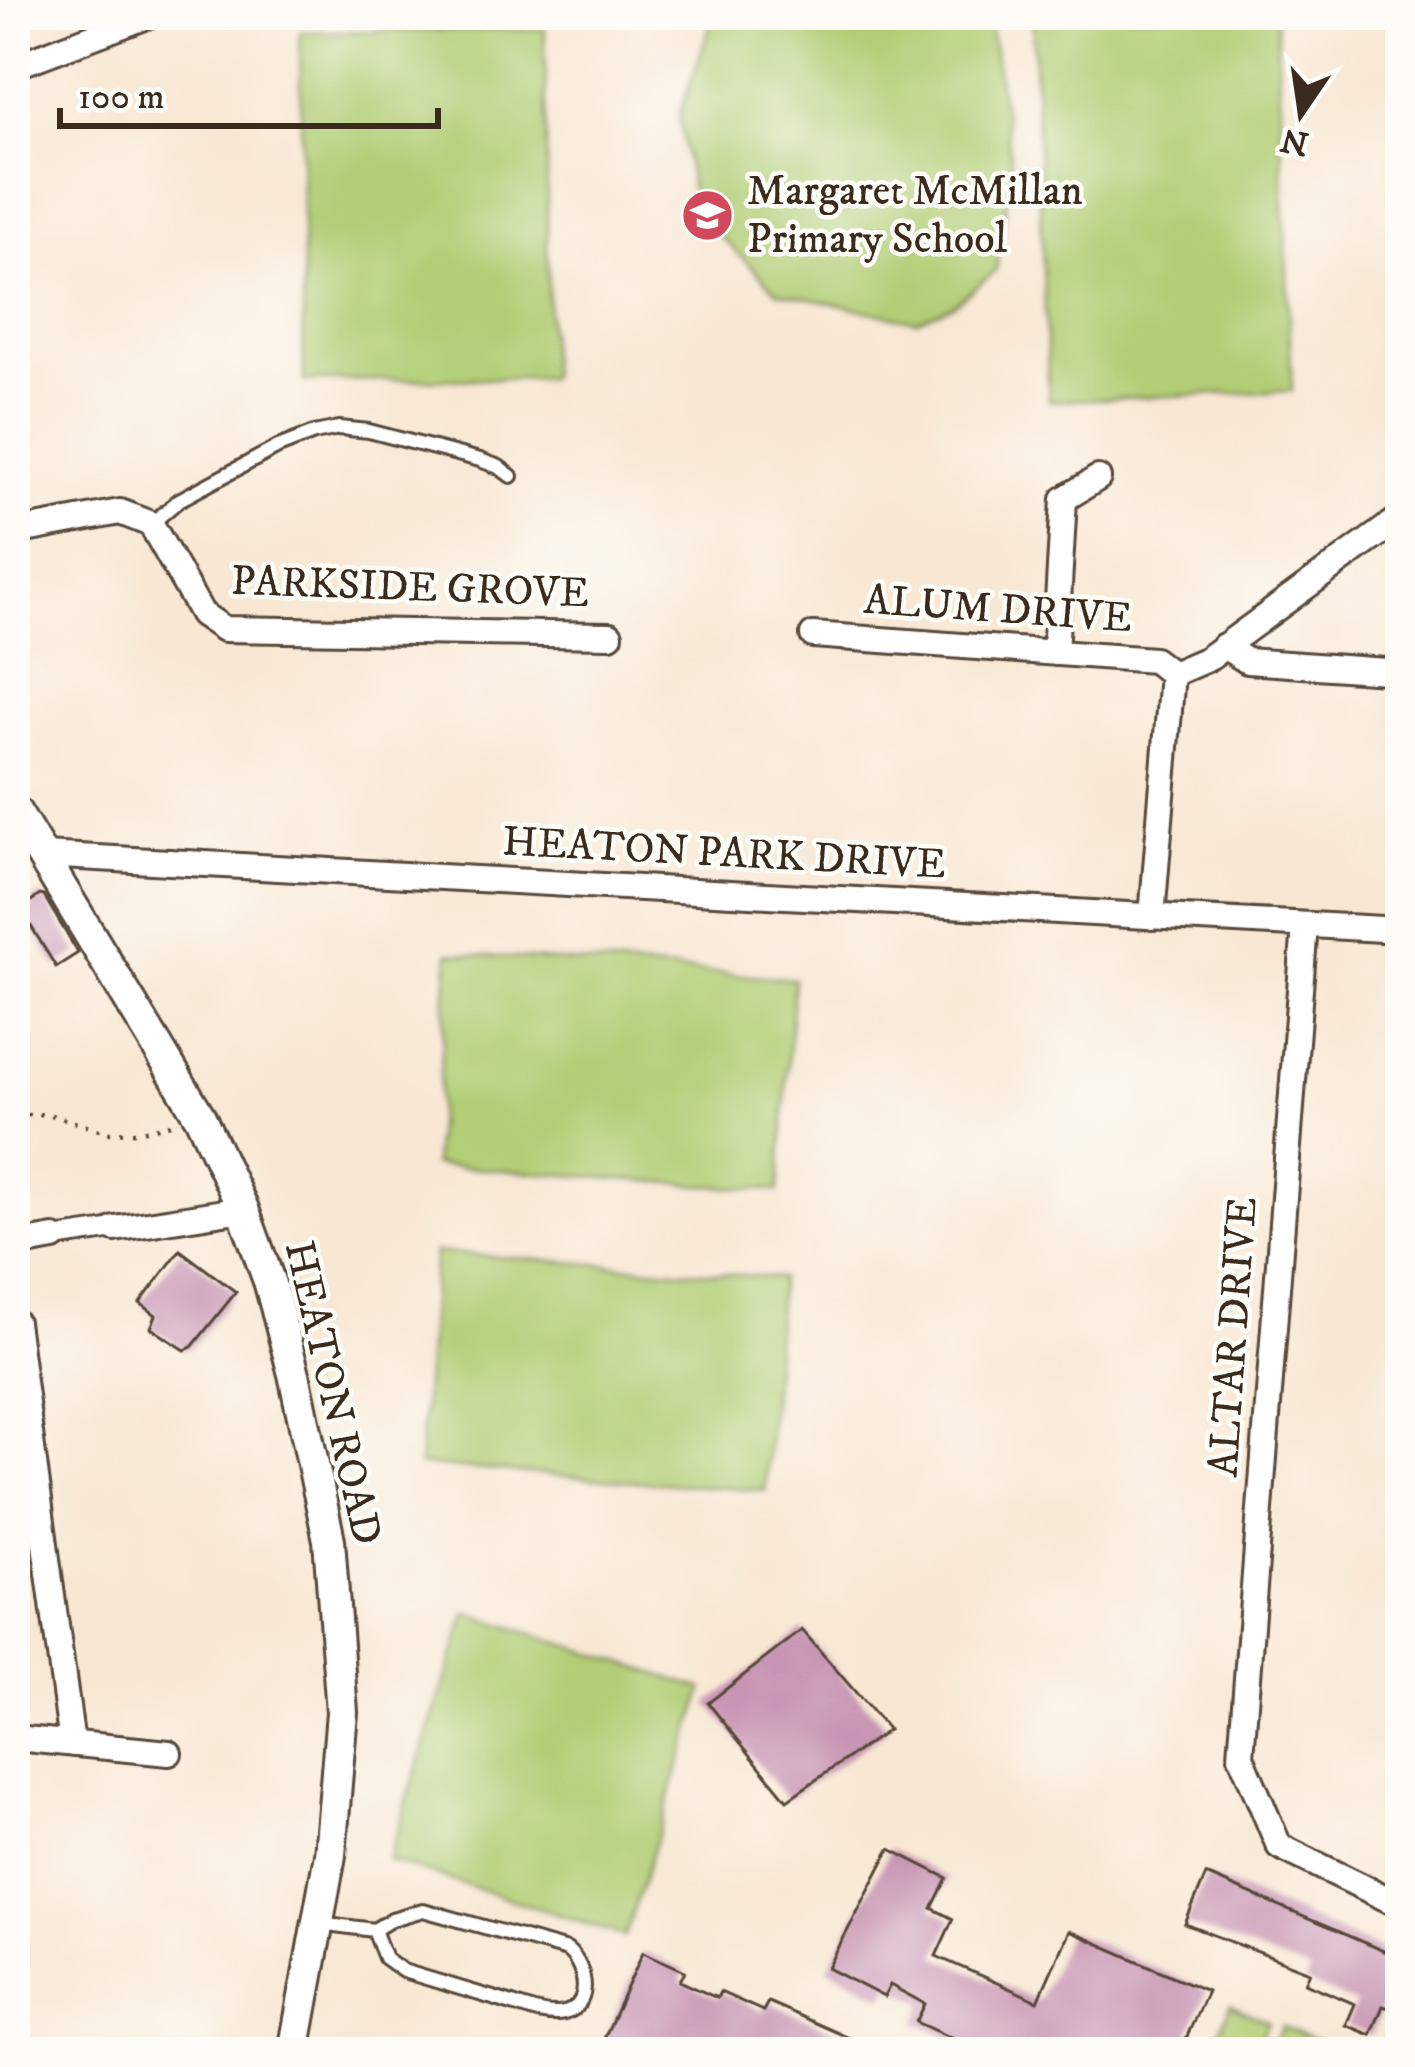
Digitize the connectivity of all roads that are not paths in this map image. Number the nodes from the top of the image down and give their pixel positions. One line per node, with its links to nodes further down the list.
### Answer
1 (150, 15): 2 (street)
2 (15, 66)
3 (511, 476): 6 (lane)
4 (1098, 478): 11 (street)
5 (1400, 518): 10 (street)
6 (151, 524): 7 (street); 8 (street, PARKSIDE GROVE)
7 (15, 532)
8 (610, 634)
9 (813, 635): 11 (street, ALUM DRIVE)
10 (1224, 646): 12 (street); 13 (street)
11 (1055, 653): 13 (street, ALUM DRIVE)
12 (1400, 672)
13 (1172, 674): 16 (street)
14 (15, 811): 15 (street, HEATON ROAD)
15 (31, 850): 16 (street, HEATON PARK DRIVE); 19 (street, HEATON ROAD)
16 (1152, 917): 17 (street, HEATON PARK DRIVE)
17 (1304, 925): 18 (street, HEATON PARK DRIVE); 27 (street, ALTAR DRIVE)
18 (1400, 930)
19 (244, 1209): 20 (street); 28 (street, HEATON ROAD)
20 (115, 1229): 21 (street)
21 (54, 1238): 22 (street)
22 (15, 1245)
23 (15, 1322): 25 (street)
24 (15, 1738): 25 (street)
25 (72, 1744): 26 (street)
26 (170, 1753)
27 (1400, 1905)
28 (317, 1923): 29 (lane); 30 (street, HEATON ROAD)
29 (374, 1930): 29 (lane)
30 (294, 2052)

